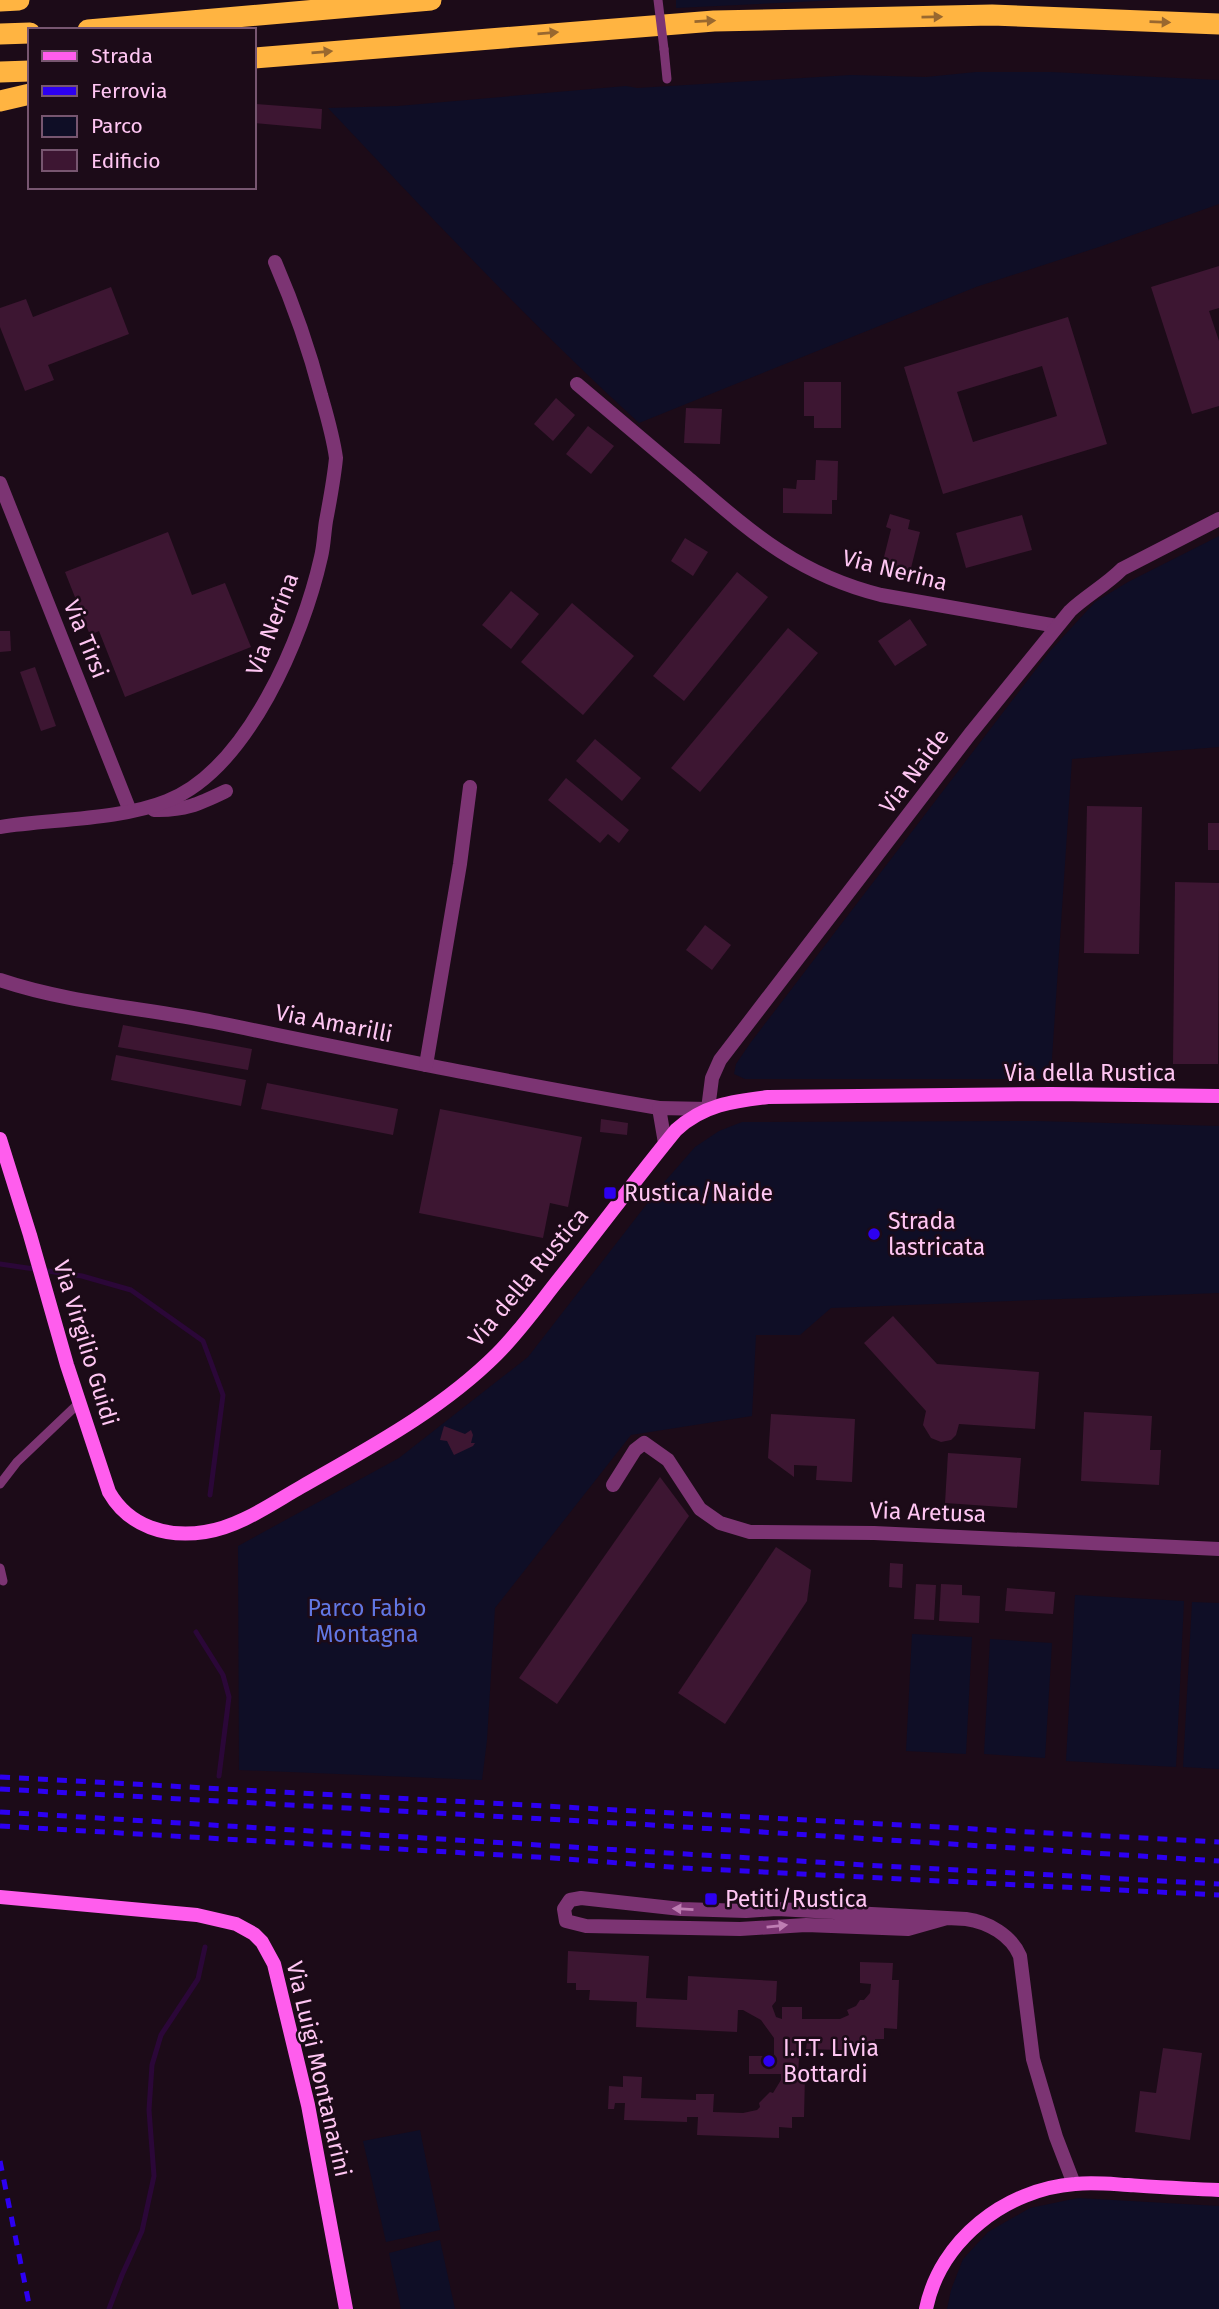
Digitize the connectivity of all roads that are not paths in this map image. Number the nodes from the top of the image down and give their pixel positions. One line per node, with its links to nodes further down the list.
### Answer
1 (19, 0): 4 (highway)
2 (431, 0): 6 (highway)
3 (659, 0): 12 (lane, bridge)
4 (0, 1)
5 (1219, 24): 9 (highway, one-way to 5)
6 (111, 28)
7 (28, 33): 8 (highway)
8 (0, 34)
9 (256, 58)
10 (28, 71): 11 (highway)
11 (0, 72)
12 (667, 79)
13 (28, 94): 14 (highway)
14 (0, 101)
15 (275, 262): 22 (street, Via Nerina)
16 (577, 384): 19 (street, Via Nerina)
17 (0, 483): 23 (street, Via Tirsi)
18 (1219, 519): 19 (street, Via Naide)
19 (1057, 626): 29 (street, Via Naide)
20 (470, 787): 26 (street)
21 (226, 790): 22 (street)
22 (145, 809): 23 (street, Via Nerina)
23 (130, 811): 24 (street, Via Nerina)
24 (0, 827)
25 (0, 980): 26 (street, Via Amarilli)
26 (426, 1065): 28 (street, Via Amarilli)
27 (1219, 1097): 29 (street, Via della Rustica)
28 (659, 1108): 29 (street, Via Amarilli); 31 (street)
29 (708, 1109): 31 (street, Via della Rustica)
30 (0, 1139): 32 (street, Via Virgilio Guidi)
31 (665, 1143): 35 (street, Via della Rustica)
32 (79, 1403): 33 (lane); 35 (street, Via Virgilio Guidi)
33 (0, 1484)
34 (613, 1485): 36 (street, Via Aretusa)
35 (163, 1532)
36 (1219, 1549)
37 (0, 1568): 38 (lane)
38 (2, 1581)
39 (0, 1897): 43 (street, Via Luigi Montanarini)
40 (947, 1918): 40 (street, one-way to 40); 41 (street)
41 (1074, 2184): 42 (street); 44 (street)
42 (1219, 2190)
43 (346, 2309)
44 (926, 2309)

